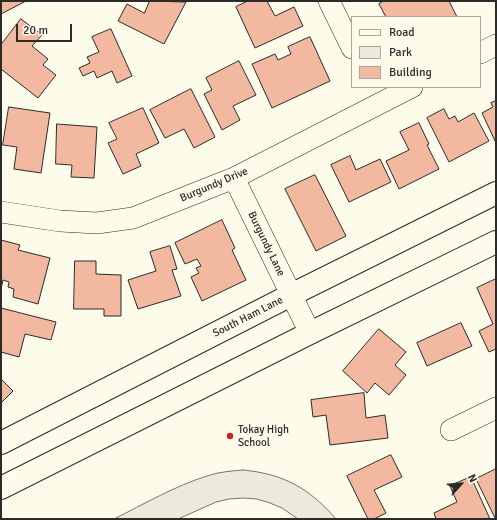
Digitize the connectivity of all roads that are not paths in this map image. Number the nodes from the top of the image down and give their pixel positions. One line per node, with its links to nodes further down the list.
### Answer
1 (329, 1): 3 (street)
2 (496, 45): 4 (street)
3 (351, 46)
4 (481, 52)
5 (407, 88): 6 (street, Burgundy Drive)
6 (375, 95): 7 (street, Burgundy Drive)
7 (234, 178): 9 (street, Burgundy Drive); 11 (street, Burgundy Lane)
8 (496, 193): 11 (main road, South Ham Lane)
9 (1, 212)
10 (496, 242): 12 (main road)
11 (291, 295): 12 (street, Burgundy Lane); 15 (main road, South Ham Lane)
12 (310, 333): 16 (main road)
13 (496, 408): 14 (street)
14 (451, 430)
15 (1, 443)
16 (1, 488)

